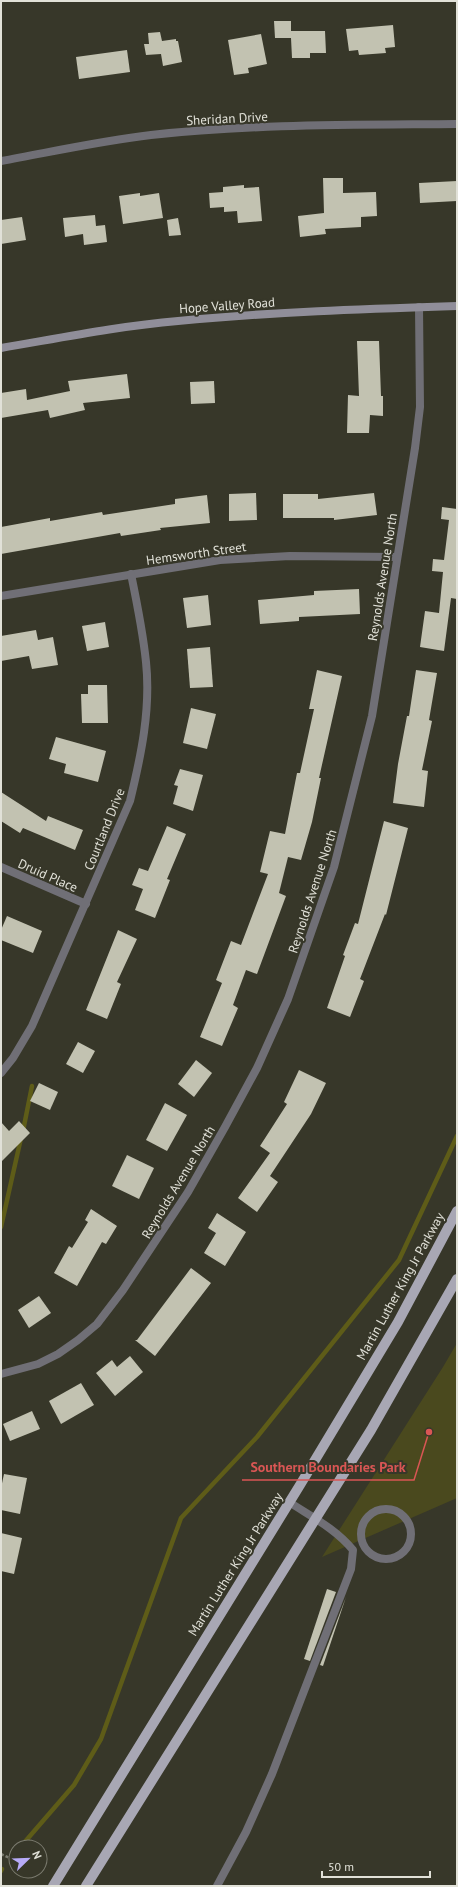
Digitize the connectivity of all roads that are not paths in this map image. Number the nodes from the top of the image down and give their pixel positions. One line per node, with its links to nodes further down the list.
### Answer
1 (457, 124): 2 (street, Sheridan Drive)
2 (1, 161)
3 (457, 306): 4 (main road, Hope Valley Road)
4 (419, 307): 5 (main road, Hope Valley Road); 6 (street, Reynolds Avenue North)
5 (1, 348)
6 (397, 557): 7 (street, Hemsworth Street); 14 (street, Reynolds Avenue North)
7 (131, 574): 8 (street, Hemsworth Street); 10 (street, Courtland Drive)
8 (1, 596)
9 (1, 867): 10 (street, Druid Place)
10 (86, 904): 11 (street, Courtland Drive)
11 (1, 1073)
12 (457, 1211): 15 (main road, Martin Luther King Jr Parkway)
13 (457, 1280): 16 (main road)
14 (1, 1374)
15 (290, 1502): 16 (street); 19 (main road, Martin Luther King Jr Parkway)
16 (315, 1519): 18 (street); 20 (main road)
17 (364, 1546): 17 (street); 18 (street)
18 (353, 1550): 21 (street)
19 (53, 1886)
20 (86, 1886)
21 (217, 1886)

